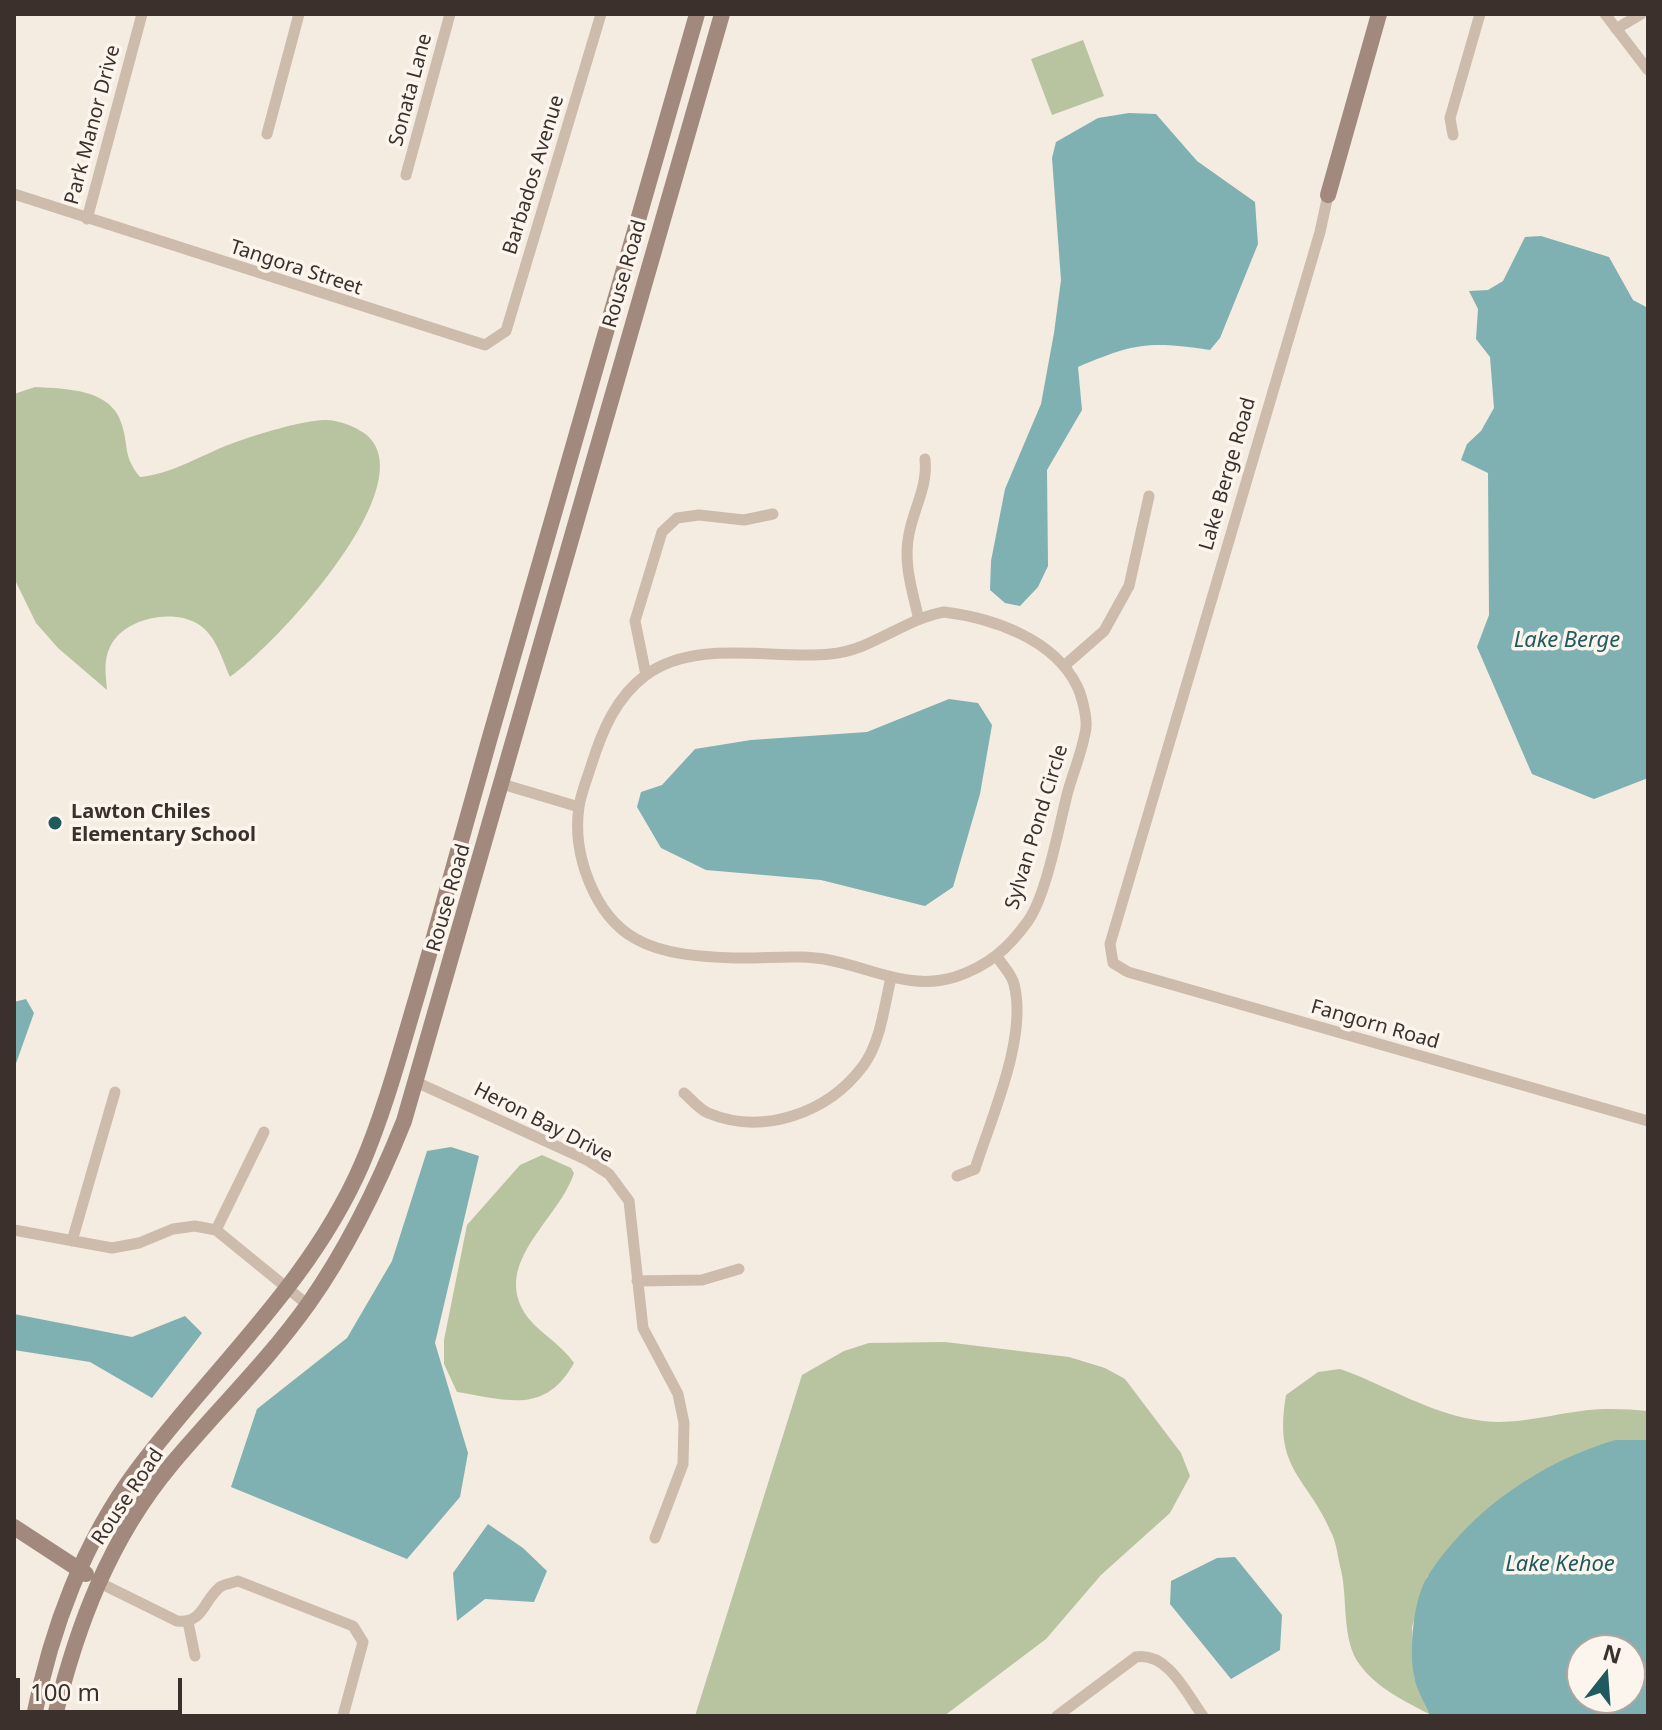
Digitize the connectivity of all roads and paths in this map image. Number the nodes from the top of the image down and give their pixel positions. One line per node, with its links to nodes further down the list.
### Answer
1 (142, 14): 18 (street, Park Manor Drive)
2 (299, 14): 13 (street)
3 (450, 14): 15 (street, Sonata Lane)
4 (601, 14): 19 (street, Barbados Avenue)
5 (697, 14): 42 (street, Rouse Road)
6 (722, 14): 26 (street, Rouse Road)
7 (1379, 14): 17 (street, Lake Berge Road)
8 (1480, 14): 14 (street)
9 (1605, 14): 11 (street)
10 (1641, 14): 11 (street)
11 (1616, 29): 12 (street)
12 (1648, 70)
13 (267, 134)
14 (1453, 135)
15 (406, 175)
16 (14, 194): 18 (street, Park Manor Drive)
17 (1328, 195): 28 (street, Lake Berge Road)
18 (87, 219): 19 (street, Tangora Street)
19 (493, 342)
20 (925, 459): 23 (street)
21 (1149, 496): 24 (street)
22 (773, 514): 25 (street)
23 (918, 616): 24 (street, Sylvan Pond Circle); 25 (street, Sylvan Pond Circle)
24 (1064, 666): 29 (street, Sylvan Pond Circle)
25 (646, 675): 27 (street, Sylvan Pond Circle)
26 (502, 784): 27 (street); 31 (street, Rouse Road)
27 (579, 807): 30 (street, Sylvan Pond Circle)
28 (1110, 944): 34 (street, Fangorn Road)
29 (998, 958): 30 (street, Sylvan Pond Circle); 36 (street)
30 (891, 978): 33 (street)
31 (416, 1082): 41 (street, Heron Bay Drive); 43 (street, Rouse Road)
32 (115, 1092): 39 (street)
33 (684, 1093)
34 (1648, 1121)
35 (264, 1132): 38 (street)
36 (957, 1176)
37 (14, 1230): 39 (street)
38 (216, 1230): 39 (street); 42 (street)
39 (72, 1241)
40 (739, 1269): 41 (street)
41 (637, 1281): 45 (street, Heron Bay Drive)
42 (289, 1290): 43 (street); 46 (street, Rouse Road)
43 (308, 1305): 47 (street, Rouse Road)
44 (14, 1527): 46 (street)
45 (655, 1538)
46 (79, 1569): 47 (street); 50 (street, Rouse Road)
47 (98, 1582): 48 (street); 51 (street, Rouse Road)
48 (188, 1622): 49 (street); 52 (street)
49 (195, 1656)
50 (34, 1716)
51 (55, 1716)
52 (343, 1716)
53 (1057, 1716): 54 (street)
54 (1203, 1716)

